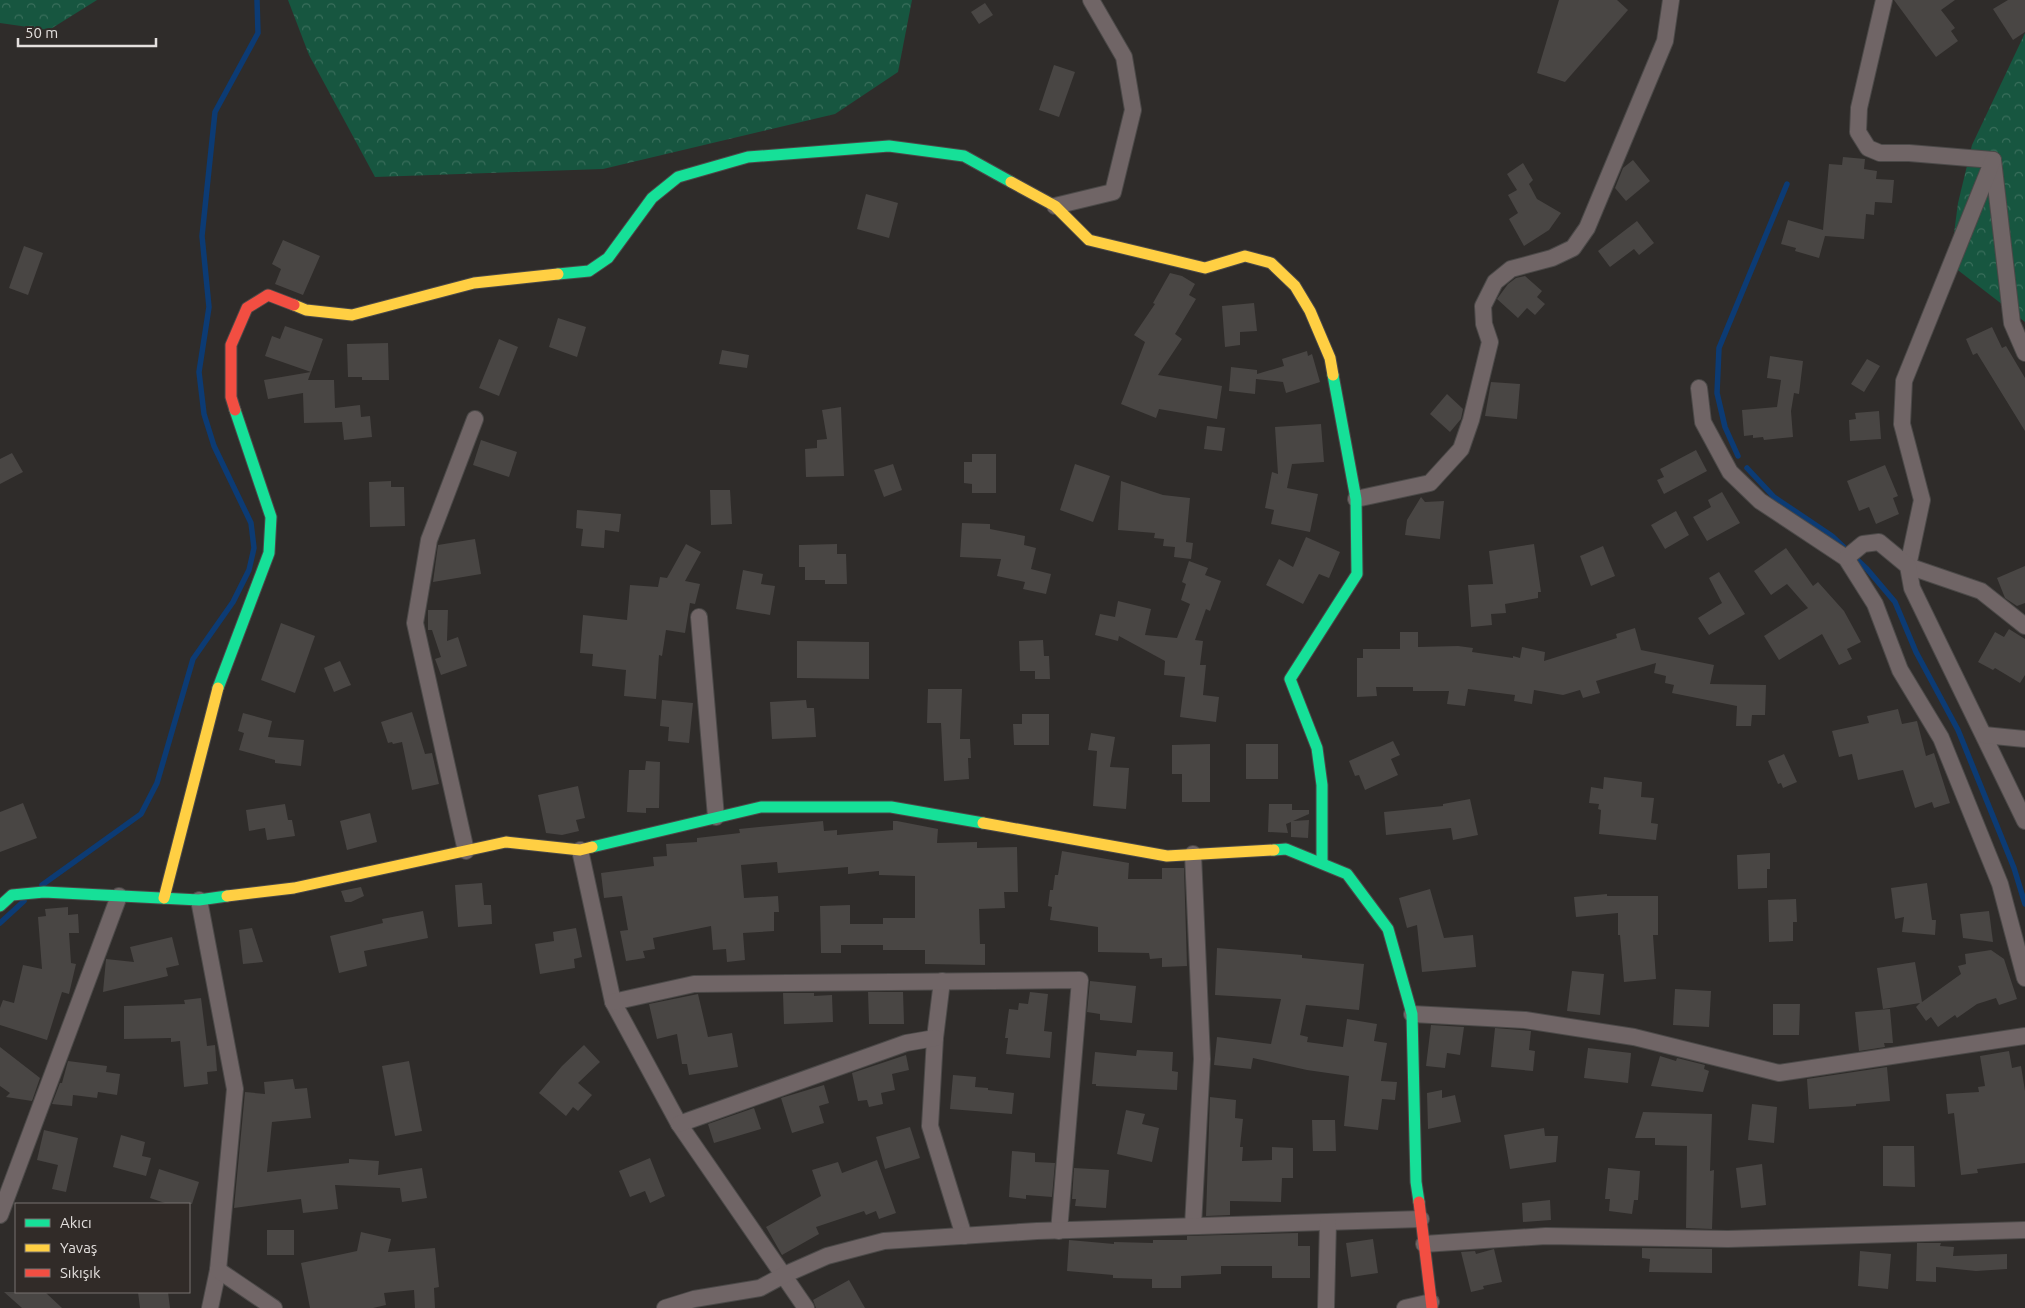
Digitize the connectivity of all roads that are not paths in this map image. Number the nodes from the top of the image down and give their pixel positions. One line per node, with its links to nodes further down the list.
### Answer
1 (1091, 0): 5 (street)
2 (1671, 0): 9 (street)
3 (1884, 0): 4 (street)
4 (1994, 160): 6 (street); 11 (street)
5 (1055, 206): 9 (street); 23 (street)
6 (2025, 353)
7 (1699, 388): 10 (street)
8 (475, 419): 19 (street)
9 (1356, 499): 21 (street)
10 (1851, 554): 11 (street); 26 (street)
11 (1908, 566): 13 (street); 14 (street)
12 (699, 617): 16 (street)
13 (2025, 626)
14 (1984, 735): 15 (street); 17 (street)
15 (2025, 739)
16 (716, 817): 18 (street); 20 (street)
17 (2025, 821)
18 (580, 850): 19 (street); 28 (street)
19 (466, 851): 24 (street)
20 (1194, 854): 21 (street); 36 (street)
21 (1322, 863): 29 (street)
22 (119, 896): 23 (street); 25 (street); 33 (street)
23 (164, 898): 24 (street)
24 (199, 900): 41 (street)
25 (0, 906)
26 (2025, 978)
27 (942, 981): 28 (street); 31 (street); 38 (street)
28 (613, 1002): 32 (street)
29 (1412, 1014): 30 (street); 34 (street)
30 (2025, 1036)
31 (935, 1038): 32 (street); 39 (street)
32 (679, 1124): 42 (street)
33 (0, 1215)
34 (1421, 1219): 35 (street); 40 (street)
35 (1328, 1222): 36 (street); 48 (street)
36 (1193, 1226): 38 (street)
37 (2025, 1230): 40 (street)
38 (1059, 1231): 39 (street)
39 (964, 1236): 42 (street)
40 (1424, 1244): 43 (street)
41 (218, 1270): 44 (street); 45 (street)
42 (784, 1275): 46 (street); 47 (street)
43 (1432, 1305): 49 (street)
44 (210, 1308)
45 (274, 1308)
46 (664, 1308)
47 (806, 1308)
48 (1326, 1308)
49 (1405, 1308)

